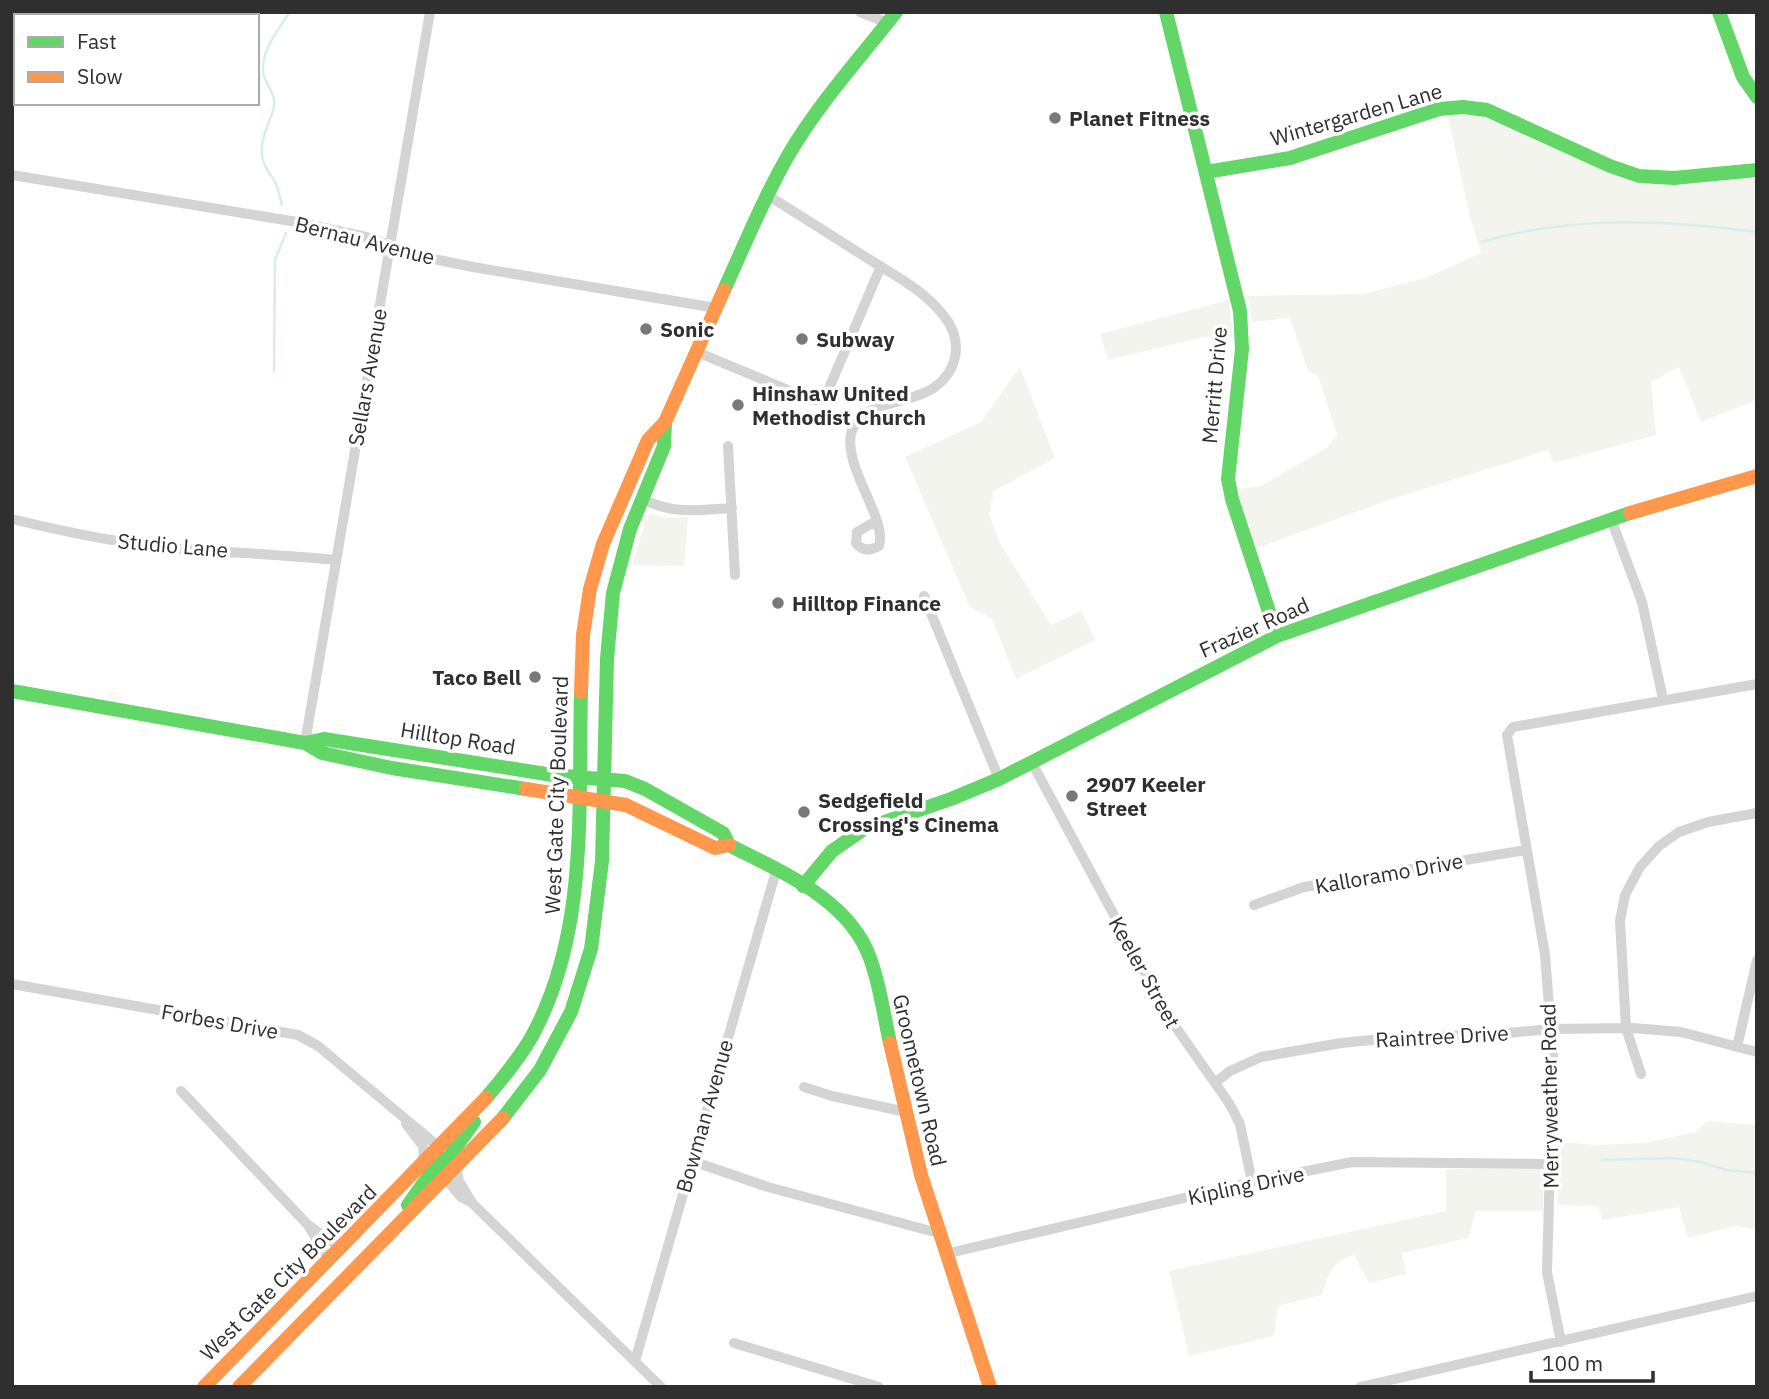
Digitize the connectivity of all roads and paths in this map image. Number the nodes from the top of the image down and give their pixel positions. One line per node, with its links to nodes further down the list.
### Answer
1 (430, 12): 11 (street, Sellars Avenue)
2 (860, 12): 5 (street)
3 (1166, 12): 8 (main road, Merritt Drive)
4 (1719, 12): 6 (main road)
5 (892, 18): 10 (main road, West Gate City Boulevard)
6 (1757, 97)
7 (1757, 170): 8 (main road, Wintergarden Lane)
8 (1206, 172): 26 (main road, Merritt Drive)
9 (12, 175): 11 (street, Bernau Avenue)
10 (768, 195): 12 (street); 13 (main road, West Gate City Boulevard)
11 (389, 246): 13 (street, Bernau Avenue); 23 (street, Sellars Avenue)
12 (881, 266): 14 (street); 22 (street)
13 (716, 308): 14 (main road, West Gate City Boulevard)
14 (696, 352): 15 (main road, West Gate City Boulevard)
15 (665, 422): 18 (main road, West Gate City Boulevard); 32 (main road, West Gate City Boulevard)
16 (728, 446): 19 (street)
17 (1757, 475): 21 (main road, Frazier Road)
18 (642, 499): 19 (street); 33 (main road, West Gate City Boulevard)
19 (732, 508): 24 (street)
20 (12, 519): 23 (street, Studio Lane)
21 (1611, 519): 26 (main road, Frazier Road); 29 (street)
22 (876, 521)
23 (336, 559): 30 (street, Sellars Avenue)
24 (735, 575)
25 (924, 596): 34 (street)
26 (1277, 636): 31 (main road, Frazier Road)
27 (1757, 684): 29 (street)
28 (12, 691): 30 (main road, Hilltop Road)
29 (1663, 699): 39 (street, Merryweather Road)
30 (305, 743): 32 (main road, Hilltop Road); 35 (main road, Hilltop Road)
31 (1032, 763): 34 (main road, Frazier Road); 50 (street, Keeler Street)
32 (579, 777): 33 (main road, Hilltop Road); 35 (main road, West Gate City Boulevard)
33 (604, 779): 36 (main road, West Gate City Boulevard); 38 (main road, Groometown Road)
34 (999, 779): 41 (main road, Frazier Road)
35 (579, 797): 36 (main road, Groometown Road); 52 (main road, West Gate City Boulevard)
36 (603, 800): 38 (main road, Groometown Road); 60 (main road, West Gate City Boulevard)
37 (1757, 813): 45 (street)
38 (729, 845): 40 (main road, Groometown Road)
39 (1526, 850): 42 (street, Kalloramo Drive); 46 (street, Merryweather Road)
40 (776, 871): 41 (main road, Groometown Road); 57 (street, Bowman Avenue)
41 (803, 886): 54 (main road, Groometown Road)
42 (1254, 905)
43 (1757, 960): 47 (street)
44 (12, 984): 55 (street, Forbes Drive)
45 (1626, 1028): 46 (street, Raintree Drive); 47 (street, Raintree Drive); 49 (street)
46 (1551, 1029): 50 (street, Raintree Drive); 59 (street, Merryweather Road)
47 (1737, 1047): 48 (street, Raintree Drive)
48 (1757, 1052)
49 (1641, 1074)
50 (1216, 1082): 62 (street, Keeler Street)
51 (804, 1087): 54 (street)
52 (494, 1090): 56 (main road, West Gate City Boulevard); 61 (main road)
53 (181, 1091): 64 (street)
54 (906, 1112): 65 (main road, Groometown Road)
55 (401, 1117): 56 (street, Forbes Drive); 58 (street, Forbes Drive)
56 (437, 1150): 58 (main road, West Gate City Boulevard); 66 (main road)
57 (692, 1161): 65 (street); 73 (street, Bowman Avenue)
58 (424, 1163): 67 (main road, West Gate City Boulevard)
59 (1552, 1164): 62 (street, Kipling Drive); 71 (street, Merryweather Road)
60 (456, 1166): 61 (main road, West Gate City Boulevard); 63 (street)
61 (444, 1178): 63 (street); 66 (main road, West Gate City Boulevard)
62 (1252, 1182): 68 (street, Kipling Drive)
63 (471, 1202): 73 (street)
64 (307, 1224): 67 (street); 69 (street)
65 (938, 1234): 68 (main road, Groometown Road)
66 (387, 1236): 75 (main road, West Gate City Boulevard)
67 (341, 1248): 69 (main road, West Gate City Boulevard)
68 (946, 1254): 78 (main road, Groometown Road)
69 (329, 1260): 74 (main road, West Gate City Boulevard)
70 (1757, 1296): 71 (street)
71 (1561, 1342): 79 (street)
72 (734, 1343): 77 (street)
73 (635, 1362): 76 (street)
74 (204, 1387)
75 (239, 1387)
76 (661, 1387)
77 (879, 1387)
78 (990, 1387)
79 (1360, 1387)

